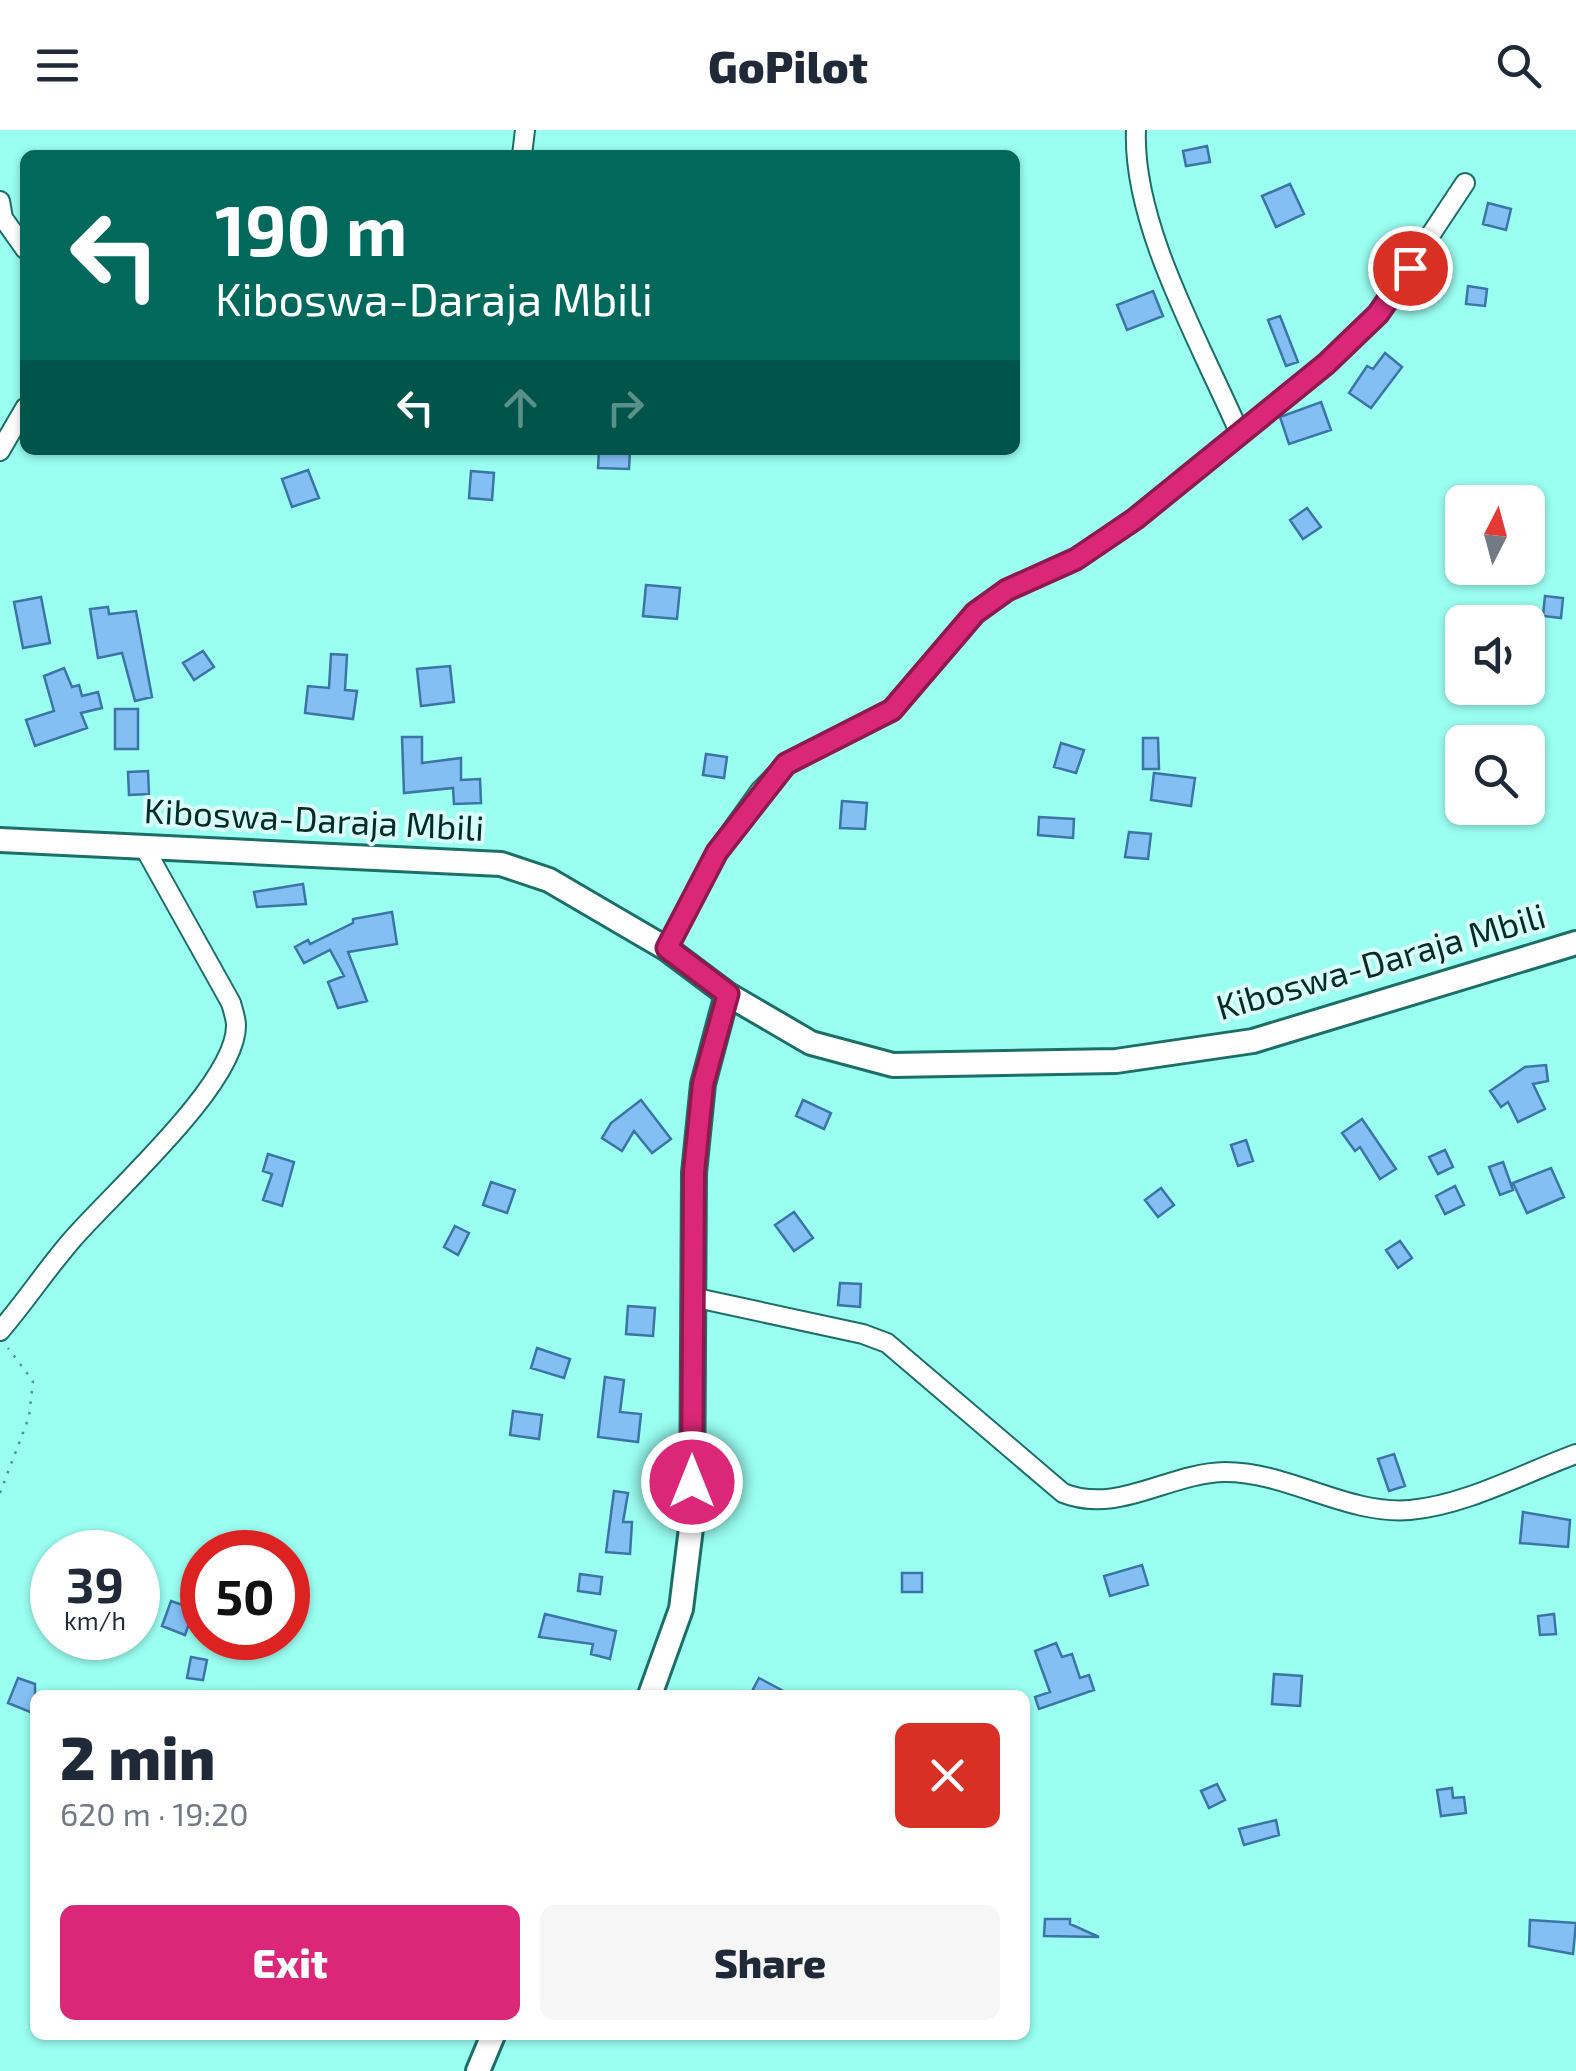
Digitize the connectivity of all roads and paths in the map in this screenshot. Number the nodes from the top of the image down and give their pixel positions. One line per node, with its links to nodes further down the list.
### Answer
1 (1136, 130): 6 (street)
2 (1466, 184): 6 (street)
3 (0, 201): 4 (street)
4 (20, 243)
5 (20, 416): 7 (street)
6 (1239, 432): 11 (street)
7 (0, 450)
8 (0, 840): 9 (main road, Kiboswa-Daraja Mbili)
9 (144, 847): 11 (main road, Kiboswa-Daraja Mbili); 14 (street)
10 (1576, 944): 12 (main road, Kiboswa-Daraja Mbili)
11 (667, 948): 12 (main road, Kiboswa-Daraja Mbili)
12 (728, 994): 13 (main road)
13 (692, 1297): 15 (street); 17 (main road)
14 (0, 1334): 16 (path)
15 (1576, 1454)
16 (0, 1493)
17 (652, 1690)
18 (491, 2040): 19 (main road)
19 (478, 2071)

